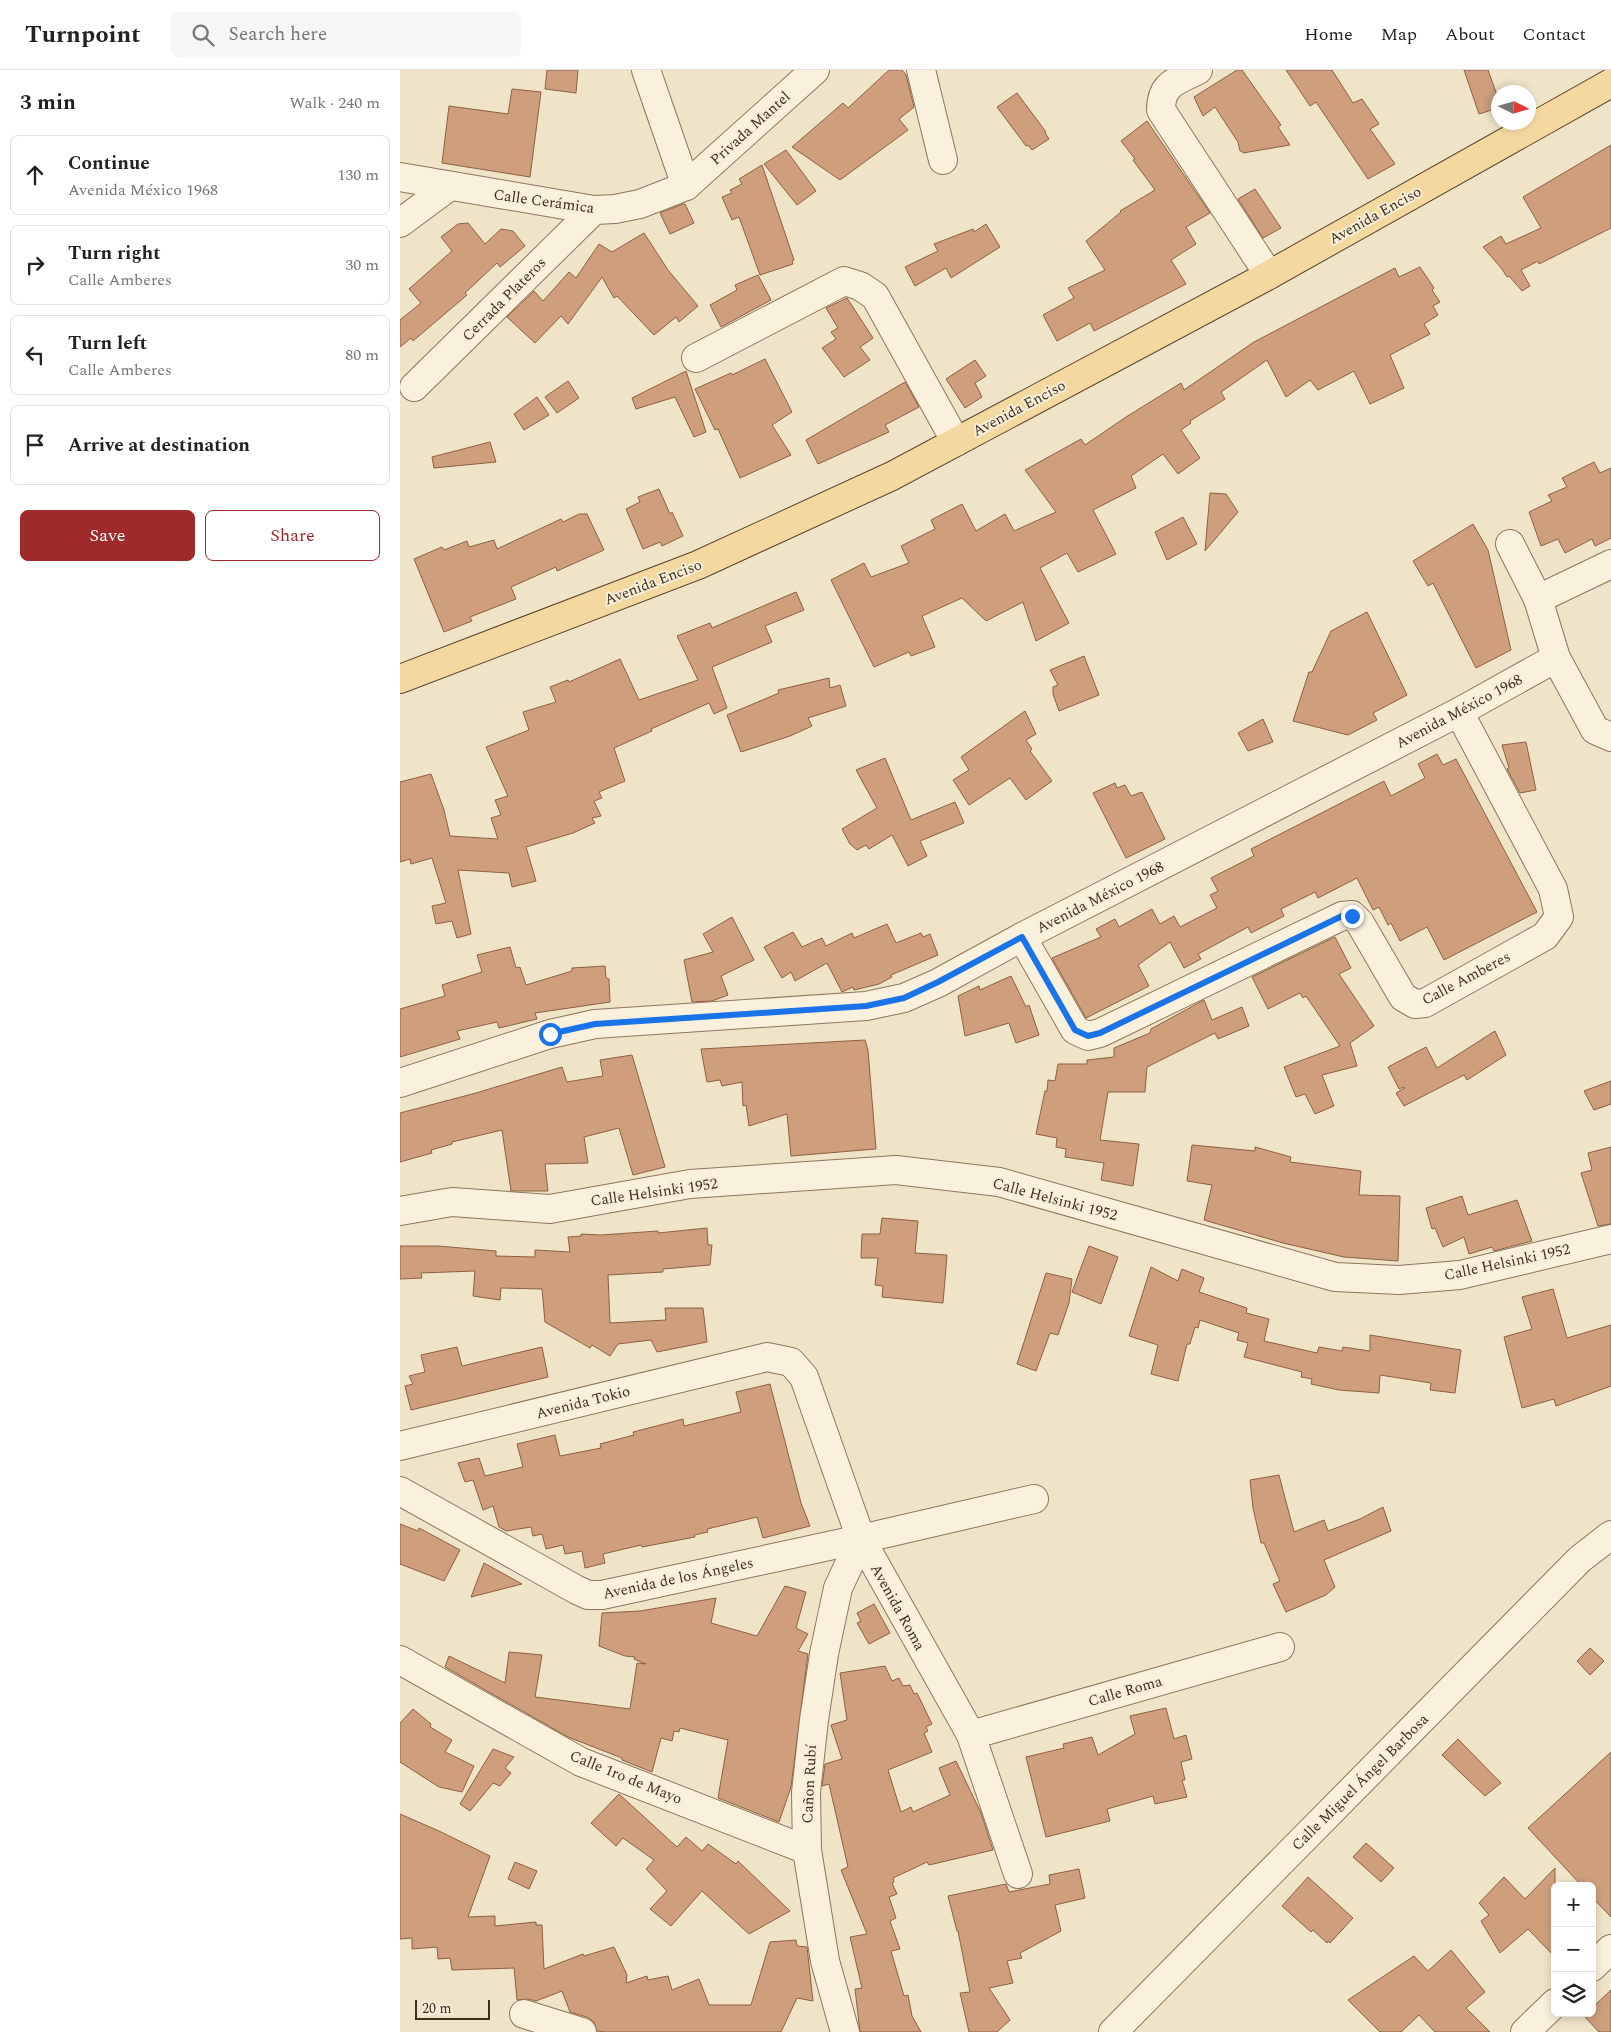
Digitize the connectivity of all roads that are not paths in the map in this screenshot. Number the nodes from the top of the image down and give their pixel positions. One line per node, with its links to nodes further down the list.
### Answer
1 (646, 70): 9 (street)
2 (815, 70): 9 (street, Privada Mantel)
3 (921, 70): 6 (street)
4 (1198, 70): 12 (street)
5 (1611, 83): 12 (main road, Avenida Enciso)
6 (943, 160)
7 (400, 178): 8 (street, Calle Cerámica)
8 (450, 186): 10 (street, Calle Cerámica); 11 (street)
9 (686, 186): 10 (street, Calle Cerámica)
10 (594, 210): 14 (street, Cerrada Plateros)
11 (400, 223)
12 (1269, 275): 15 (main road, Avenida Enciso)
13 (696, 358): 15 (street)
14 (414, 387)
15 (956, 442): 20 (main road, Avenida Enciso)
16 (1510, 544): 18 (street)
17 (1611, 564): 18 (street)
18 (1538, 599): 19 (street)
19 (1556, 658): 21 (street, Avenida México 1968); 22 (street)
20 (400, 679)
21 (1459, 712): 23 (street, Avenida México 1968); 23 (street, Calle Amberes)
22 (1611, 737)
23 (1022, 937): 24 (street, Avenida México 1968)
24 (400, 1083)
25 (400, 1212): 26 (street, Calle Helsinki 1952)
26 (1611, 1239)
27 (767, 1358): 28 (street, Avenida Tokio); 32 (street, Avenida Roma)
28 (400, 1446)
29 (400, 1491): 32 (street, Avenida de los Ángeles)
30 (1034, 1499): 32 (street, Avenida de los Ángeles)
31 (1611, 1535): 44 (street, Calle Miguel Ángel Barbosa)
32 (861, 1539): 35 (street, Avenida Roma); 36 (street, Cañon Rubí)
33 (1280, 1647): 35 (street, Calle Roma)
34 (400, 1660): 36 (street, Calle 1ro de Mayo)
35 (971, 1735): 37 (street, Avenida Roma)
36 (807, 1850): 43 (street, Cañon Rubí)
37 (1018, 1874)
38 (1611, 1950): 39 (street)
39 (1596, 1963)
40 (1551, 2007): 45 (street)
41 (524, 2014): 42 (street)
42 (582, 2032)
43 (844, 2032)
44 (1113, 2032)
45 (1525, 2032)

